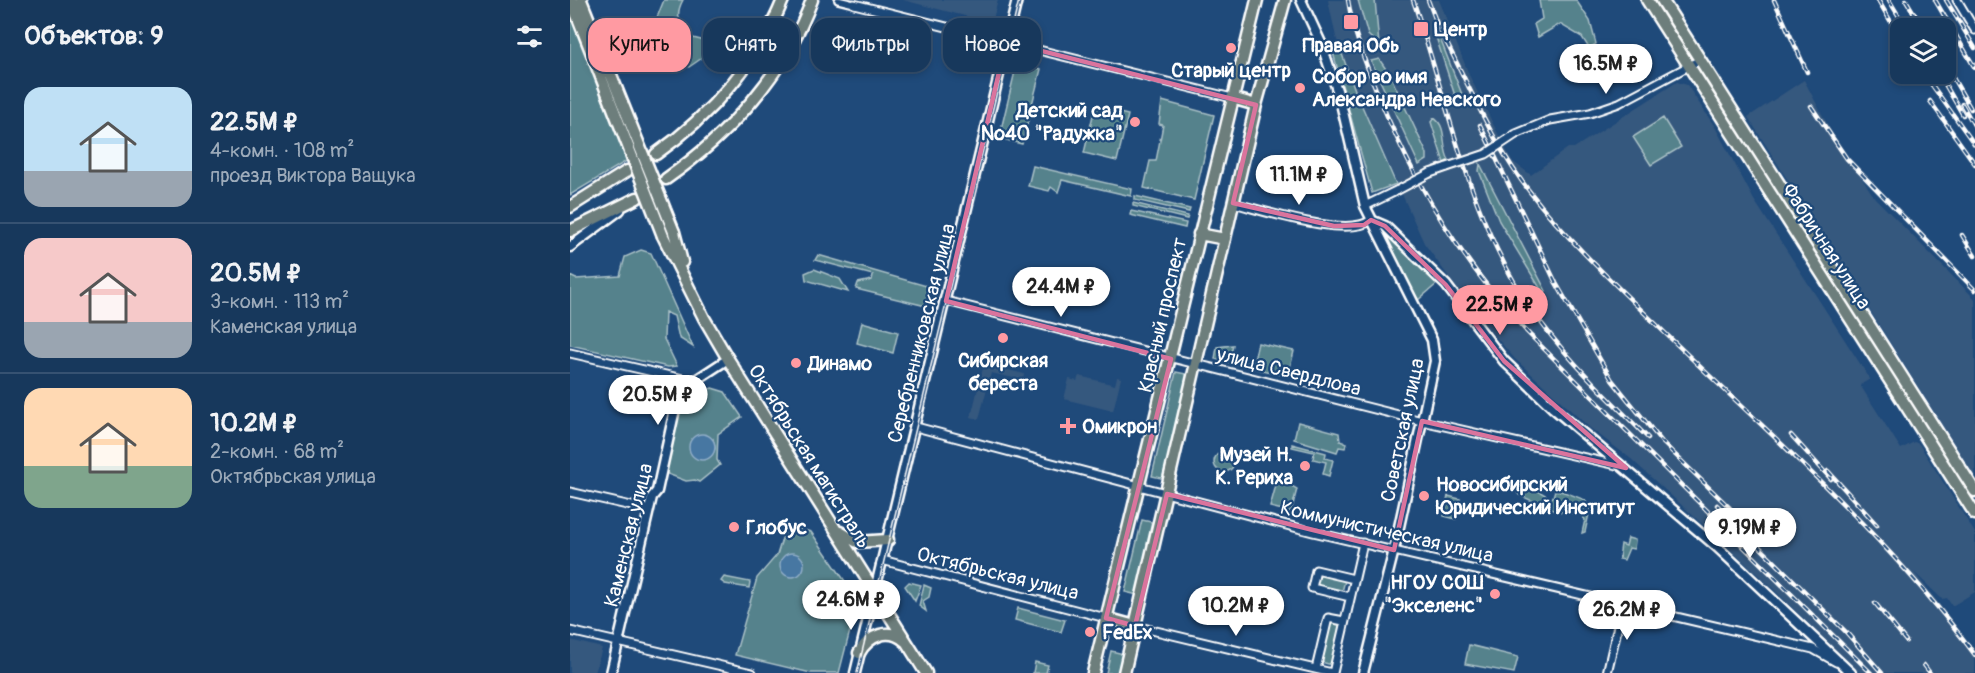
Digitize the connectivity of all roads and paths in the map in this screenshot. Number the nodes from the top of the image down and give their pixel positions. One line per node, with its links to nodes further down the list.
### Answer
1 (571, 0): 31 (main road, Октябрьская магистраль, bridge)
2 (581, 0): 31 (main road, Октябрьская магистраль, bridge)
3 (783, 0): 22 (main road)
4 (812, 0): 24 (main road)
5 (838, 0): 13 (street)
6 (1017, 0): 14 (street, Серебренниковская улица)
7 (1257, 0): 20 (main road, Красный проспект)
8 (1285, 0): 21 (main road)
9 (1301, 0): 28 (street, Советская улица)
10 (1647, 0): 18 (main road, Фабричная улица)
11 (1662, 0): 18 (main road, Фабричная улица)
12 (1957, 0): 16 (street)
13 (854, 4): 15 (street)
14 (1012, 18)
15 (943, 26)
16 (1975, 30)
17 (1041, 51): 20 (street)
18 (1695, 63): 28 (street, bridge); 45 (main road, Фабричная улица); 49 (main road, Фабричная улица)
19 (999, 72): 35 (street, Серебренниковская улица)
20 (1232, 98): 21 (main road); 32 (main road, Красный проспект)
21 (1256, 105): 26 (main road)
22 (656, 154)
23 (627, 171): 27 (main road)
24 (666, 179)
25 (637, 198): 30 (main road); 34 (street)
26 (1233, 203): 29 (street); 33 (main road)
27 (570, 207)
28 (1365, 207): 29 (street, Советская улица)
29 (1371, 220): 41 (street, Советская улица); 43 (street)
30 (570, 231)
31 (668, 234): 38 (main road, Октябрьская магистраль)
32 (1199, 234): 33 (main road); 37 (main road, Красный проспект)
33 (1226, 240): 39 (main road)
34 (570, 247)
35 (946, 301): 37 (street, улица Свердлова); 42 (street, Серебренниковская улица)
36 (570, 353): 40 (street)
37 (1170, 358): 39 (street, улица Свердлова); 44 (main road, Красный проспект)
38 (729, 359): 40 (street, Каменская улица); 50 (main road, Октябрьская магистраль)
39 (1196, 365): 41 (street, улица Свердлова); 47 (main road)
40 (692, 381): 48 (street, Каменская улица)
41 (1422, 421): 43 (street, улица Свердлова); 53 (street, Советская улица)
42 (916, 427): 44 (street, Коммунистическая улица); 51 (street, Серебренниковская улица)
43 (1626, 468): 67 (street)
44 (1139, 487): 47 (street, Коммунистическая улица); 59 (main road, Красный проспект)
45 (1975, 491)
46 (570, 492): 48 (street)
47 (1167, 494): 52 (street, Коммунистическая улица); 61 (main road)
48 (649, 510): 63 (street, Каменская улица)
49 (1975, 514)
50 (834, 528): 51 (main road); 56 (main road, Октябрьская магистраль)
51 (888, 540): 54 (street, Серебренниковская улица)
52 (1363, 543): 53 (street, Коммунистическая улица); 55 (street)
53 (1394, 550): 58 (street, Коммунистическая улица); 75 (street, Советская улица)
54 (882, 560): 56 (street, Серебренниковская улица); 59 (street, Октябрьская улица)
55 (1354, 579): 57 (street); 57 (street)
56 (874, 592): 64 (main road, Октябрьская магистраль); 65 (street, Серебренниковская улица)
57 (1350, 597): 60 (street)
58 (1623, 604): 67 (street, Коммунистическая улица); 76 (street)
59 (1106, 618): 61 (main road); 72 (main road, Красный проспект)
60 (1344, 621): 66 (street); 74 (street)
61 (1135, 626): 66 (street); 73 (main road)
62 (570, 631): 63 (street)
63 (619, 642): 68 (street, Каменская улица); 69 (street)
64 (907, 642): 65 (main road); 71 (main road, Октябрьская магистраль)
65 (859, 652): 70 (street, Серебренниковская улица)
66 (1316, 669): 74 (street)
67 (1849, 672)
68 (611, 673)
69 (752, 673)
70 (855, 673)
71 (926, 673)
72 (1093, 673)
73 (1124, 673)
74 (1332, 673)
75 (1363, 673)
76 (1607, 673)

